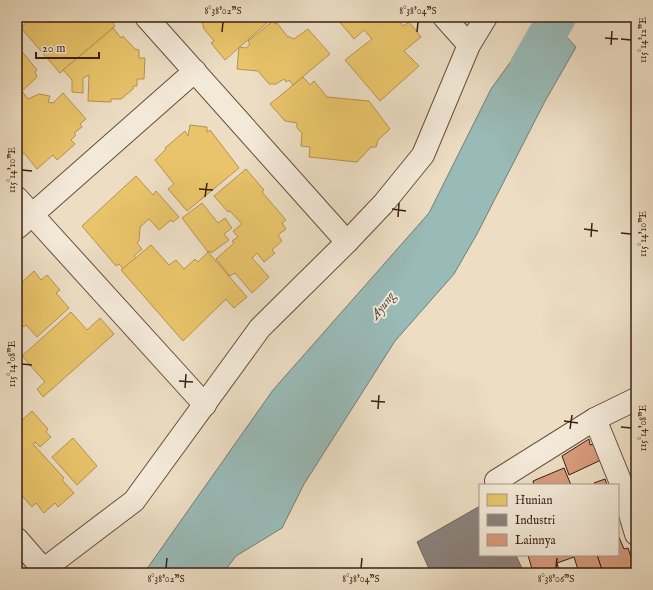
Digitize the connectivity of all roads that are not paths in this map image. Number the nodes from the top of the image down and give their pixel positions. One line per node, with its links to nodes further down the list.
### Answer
1 (146, 17): 5 (street)
2 (444, 17): 4 (street)
3 (486, 17): 4 (street)
4 (469, 45): 8 (street)
5 (195, 71): 7 (street); 8 (street)
6 (17, 198): 7 (street)
7 (24, 222): 10 (street)
8 (347, 242): 10 (street)
9 (636, 399): 11 (street)
10 (205, 405): 15 (street)
11 (595, 419): 12 (street); 13 (street)
12 (496, 481)
13 (636, 534)
14 (17, 539): 15 (street)
15 (41, 572)

